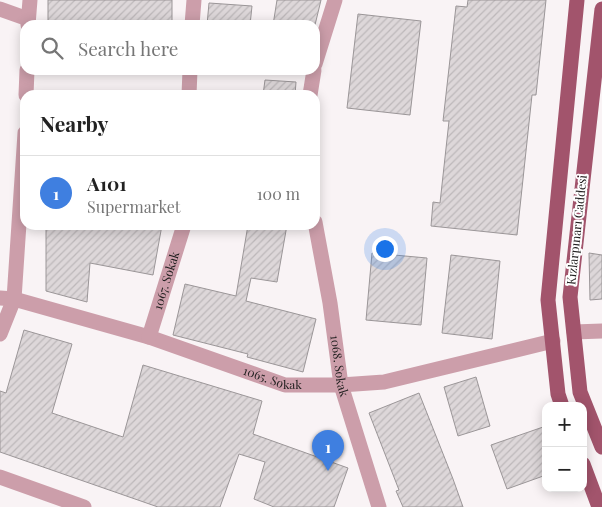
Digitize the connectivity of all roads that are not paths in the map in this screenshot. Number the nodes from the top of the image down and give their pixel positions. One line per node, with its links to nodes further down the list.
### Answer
1 (30, 0): 8 (street)
2 (194, 0): 9 (street)
3 (335, 0): 10 (street)
4 (577, 0): 26 (main road, Kızlarpınarı Caddesi)
5 (0, 9): 7 (street)
6 (602, 9): 11 (main road, Kızlarpınarı Caddesi)
7 (24, 20)
8 (28, 20)
9 (192, 20)
10 (320, 48)
11 (598, 73): 23 (main road, Kızlarpınarı Caddesi)
12 (27, 75): 15 (street)
13 (190, 75): 16 (street)
14 (313, 75): 17 (street)
15 (26, 90)
16 (188, 90)
17 (311, 90)
18 (20, 209): 21 (street)
19 (182, 230): 25 (street, 1067. Sokak)
20 (316, 230): 27 (street, 1068. Sokak)
21 (7, 298): 24 (street); 25 (street, 1065. Sokak)
22 (602, 331): 23 (street)
23 (574, 332): 29 (main road, Kızlarpınarı Caddesi)
24 (0, 334)
25 (149, 337): 27 (street, 1065. Sokak)
26 (552, 341): 27 (street, 1065. Sokak); 28 (main road, Kızlarpınarı Caddesi)
27 (341, 385): 33 (street, 1068. Sokak)
28 (561, 402)
29 (602, 447)
30 (587, 475): 34 (main road)
31 (0, 477): 32 (street)
32 (84, 507)
33 (379, 507)
34 (599, 507)

